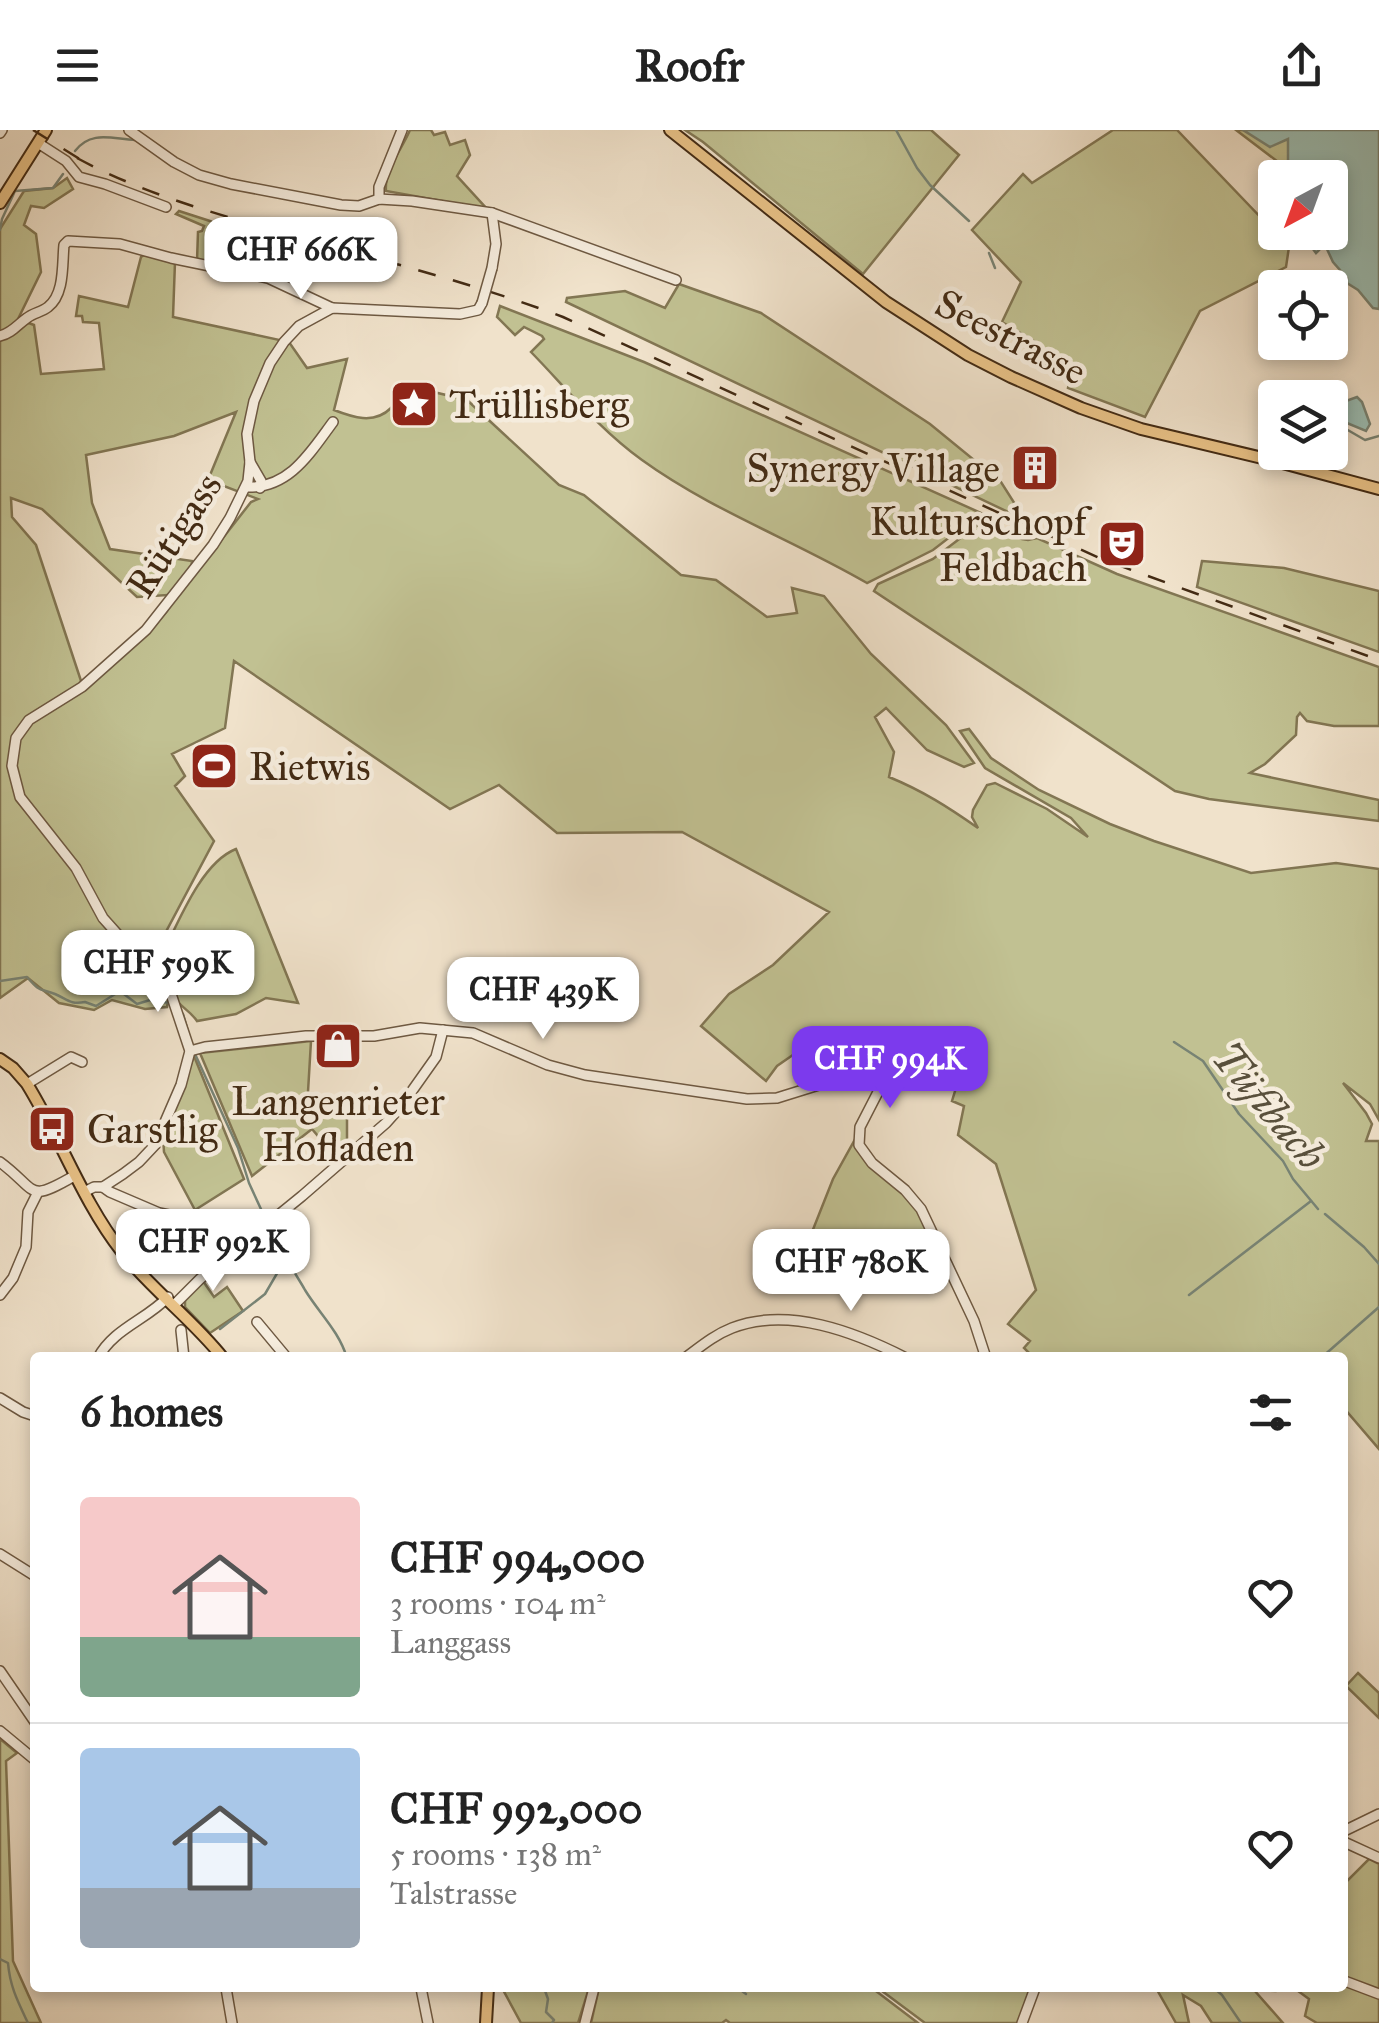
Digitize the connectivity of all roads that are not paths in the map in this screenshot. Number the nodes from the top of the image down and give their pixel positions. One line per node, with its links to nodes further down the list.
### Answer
1 (46, 130): 5 (main road)
2 (402, 130): 6 (street)
3 (670, 130): 19 (main road, Seestrasse)
4 (136, 136): 6 (street)
5 (38, 143): 7 (main road); 8 (street)
6 (379, 199): 9 (street)
7 (0, 203)
8 (166, 208)
9 (492, 213): 10 (street); 12 (street, Rütigass, bridge)
10 (676, 280)
11 (310, 299): 12 (street); 13 (street); 14 (street)
12 (332, 308): 13 (street, Rütigass)
13 (314, 316): 16 (street, Rütigass)
14 (0, 336)
15 (332, 422): 18 (street)
16 (250, 462): 17 (street, Rütigass); 18 (street)
17 (246, 487): 18 (street); 21 (street, Rütigass)
18 (260, 488)
19 (1379, 489)
20 (443, 1030): 21 (street); 30 (street); 41 (street)
21 (190, 1051): 27 (street)
22 (0, 1060): 24 (main road)
23 (82, 1062): 24 (street)
24 (27, 1084): 26 (main road)
25 (0, 1162): 28 (street)
26 (74, 1176): 28 (street); 29 (main road)
27 (103, 1187): 29 (street); 30 (street)
28 (38, 1192): 31 (street)
29 (84, 1192): 32 (main road)
30 (226, 1259): 32 (street)
31 (0, 1295)
32 (171, 1301): 35 (street); 37 (main road)
33 (258, 1322): 38 (street)
34 (181, 1330): 36 (street)
35 (103, 1352)
36 (183, 1352)
37 (218, 1352)
38 (282, 1352)
39 (693, 1352): 40 (street)
40 (892, 1352)
41 (984, 1352)
42 (0, 1398): 43 (street)
43 (30, 1414)
44 (0, 1554): 45 (street)
45 (30, 1573)
46 (0, 1672): 47 (street)
47 (30, 1715)
48 (0, 1731): 49 (street)
49 (30, 1756)
50 (1379, 1814): 51 (street)
51 (1348, 1829)
52 (1348, 1844): 53 (street)
53 (1379, 1858)
54 (1348, 1982): 60 (street)
55 (227, 1992): 61 (street)
56 (422, 1992): 62 (street)
57 (488, 1992): 63 (main road)
58 (593, 1992): 64 (street)
59 (1033, 1992): 65 (street)
60 (1379, 1994)
61 (232, 2023)
62 (428, 2023)
63 (486, 2023)
64 (586, 2023)
65 (1022, 2023)

